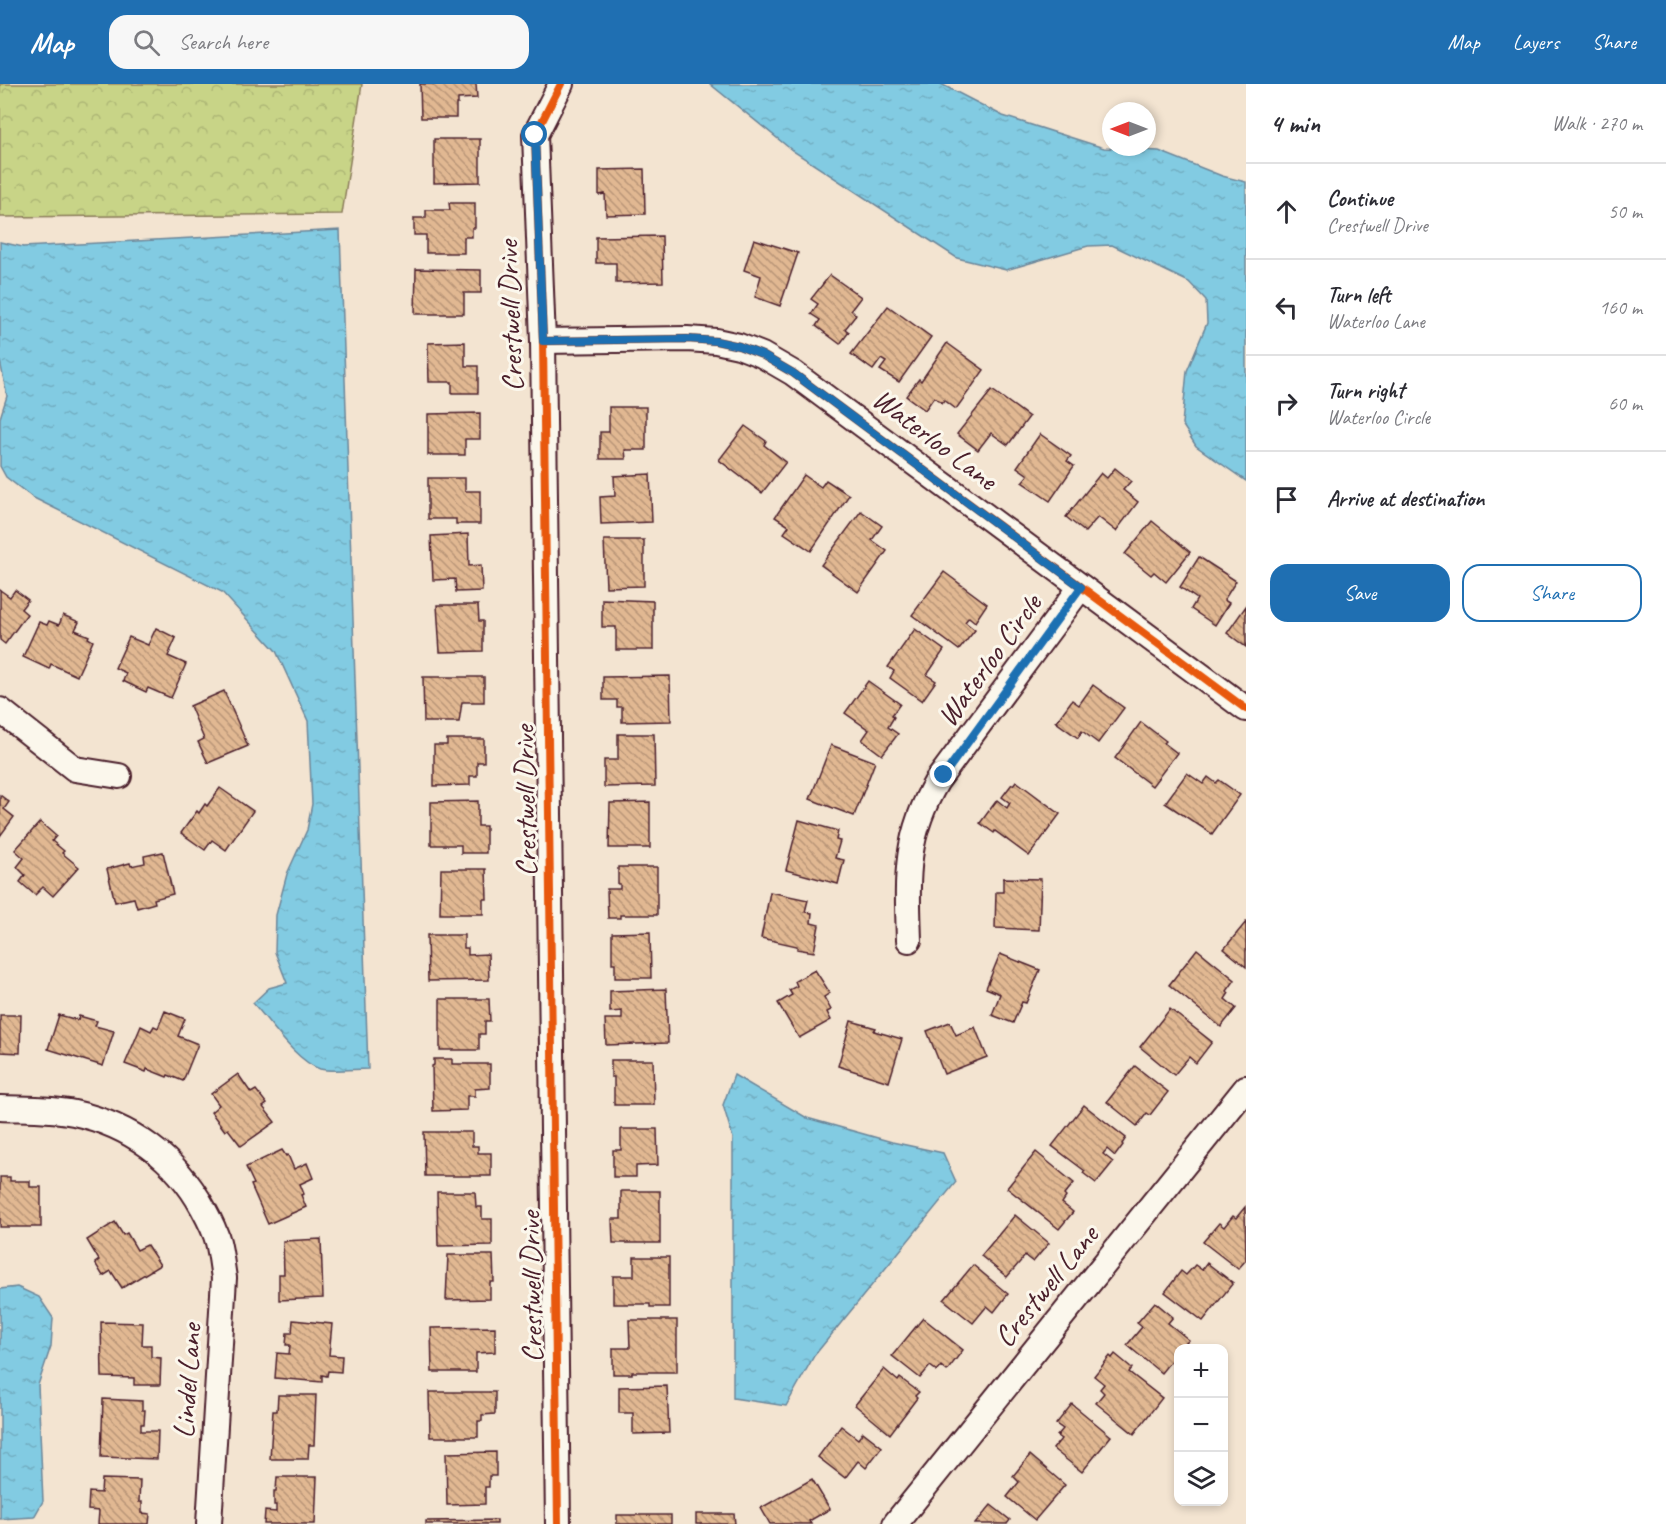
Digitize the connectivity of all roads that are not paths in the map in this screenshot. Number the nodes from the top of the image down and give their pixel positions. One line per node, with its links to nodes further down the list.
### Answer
1 (561, 84): 2 (street, Crestwell Drive)
2 (543, 341): 3 (street, Waterloo Lane); 11 (street, Crestwell Drive)
3 (1081, 587): 5 (street, Waterloo Lane); 7 (street, Waterloo Circle)
4 (0, 710): 6 (street)
5 (1246, 710)
6 (119, 777)
7 (909, 940)
8 (1246, 1088): 12 (street, Crestwell Lane)
9 (0, 1108): 10 (street, Lindel Lane)
10 (209, 1524)
11 (558, 1524)
12 (895, 1524)

